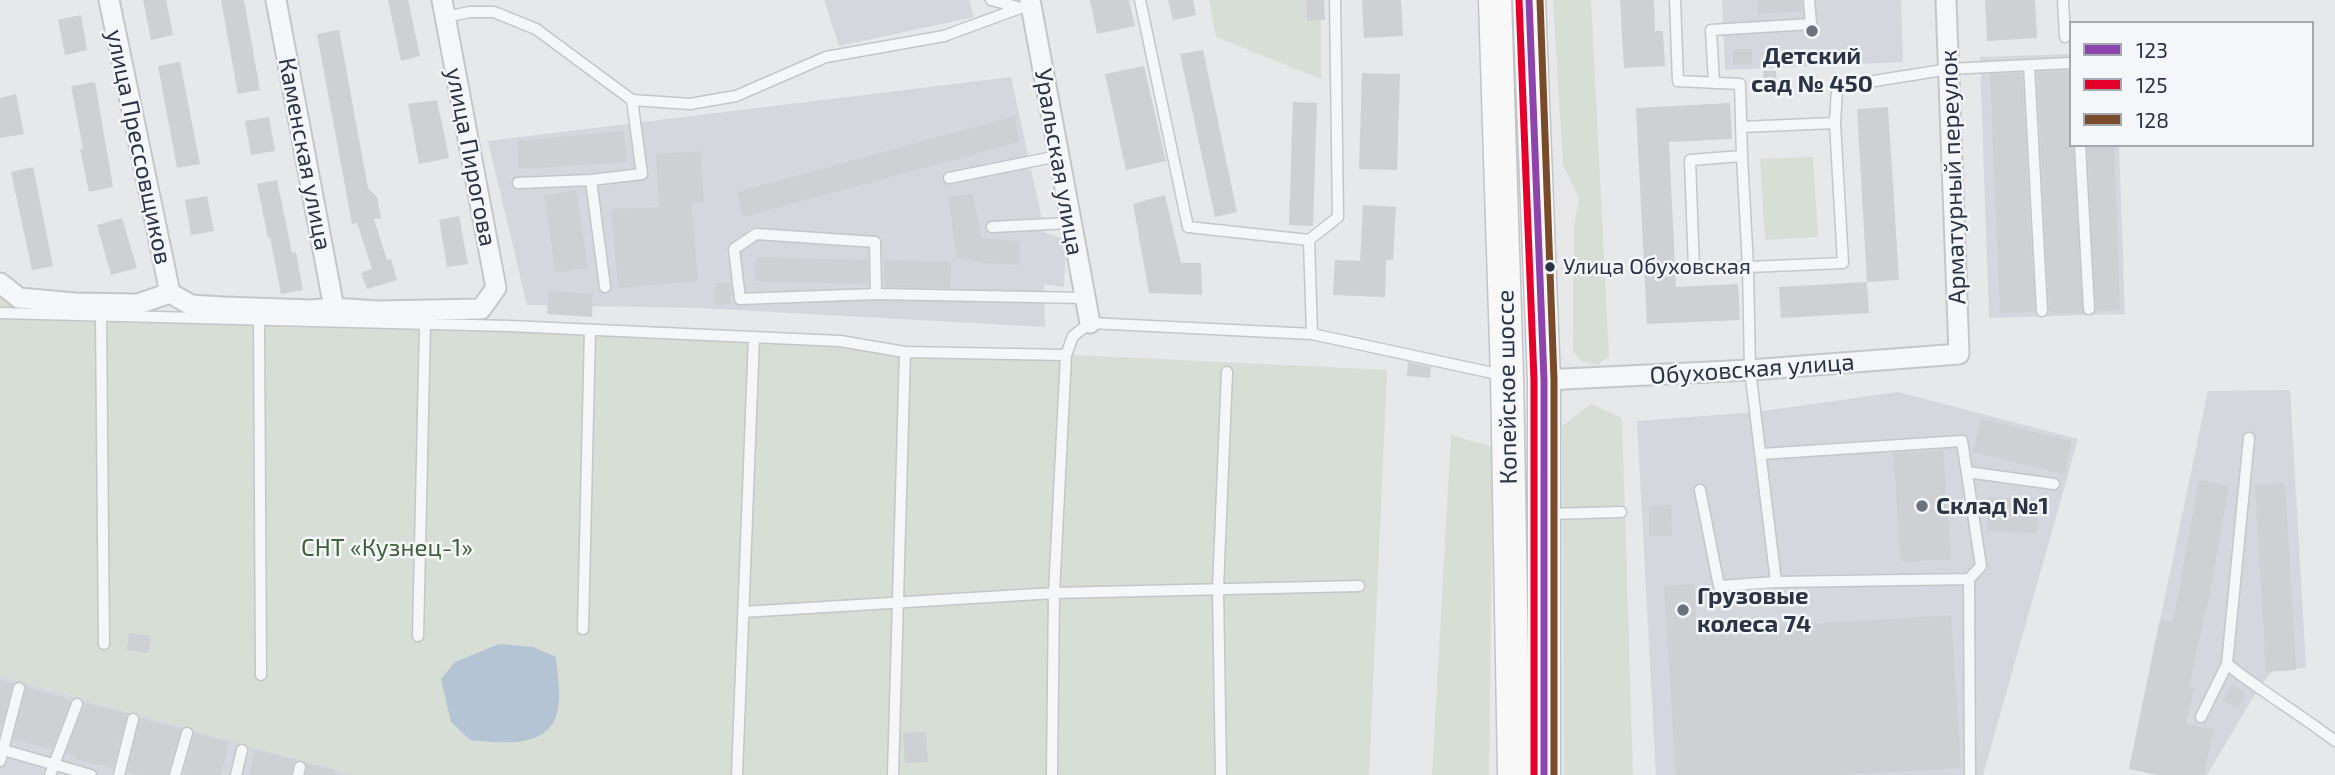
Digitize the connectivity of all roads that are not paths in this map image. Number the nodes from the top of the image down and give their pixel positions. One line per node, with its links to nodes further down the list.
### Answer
1 (109, 0): 34 (street, улица Прессовщиков)
2 (276, 0): 37 (street, Каменская улица)
3 (991, 0): 12 (lane)
4 (1140, 0): 30 (lane)
5 (1335, 0): 30 (lane)
6 (1495, 0): 53 (main road, Копейское шоссе)
7 (1529, 0): 54 (main road, Копейское шоссе)
8 (1675, 0): 18 (lane)
9 (1809, 0): 18 (lane)
10 (1946, 0): 17 (street, Арматурный переулок)
11 (2063, 0): 14 (lane)
12 (1027, 4): 19 (lane); 23 (street, Уральская улица)
13 (444, 9): 19 (lane); 37 (street, улица Пирогова)
14 (2065, 37)
15 (2069, 63): 16 (lane)
16 (2029, 65): 17 (lane); 39 (lane)
17 (1949, 69): 20 (lane); 49 (street, Арматурный переулок)
18 (1714, 83): 21 (lane)
19 (632, 100): 26 (lane)
20 (1835, 123): 21 (lane); 31 (lane)
21 (1741, 127): 24 (lane)
22 (2080, 147): 38 (lane)
23 (1058, 156): 25 (lane); 28 (street, Уральская улица)
24 (1742, 156): 31 (lane); 31 (lane)
25 (949, 178)
26 (591, 180): 27 (lane); 32 (lane)
27 (518, 183)
28 (1070, 223): 29 (lane); 36 (street, Уральская улица)
29 (992, 227)
30 (1310, 240): 46 (lane)
31 (1748, 267): 51 (lane)
32 (605, 287)
33 (7, 289): 34 (street); 40 (lane)
34 (170, 293): 37 (street)
35 (876, 294): 35 (lane); 36 (lane)
36 (1085, 298): 43 (street, Уральская улица)
37 (334, 307)
38 (2089, 309)
39 (2042, 310)
40 (1, 313): 41 (lane)
41 (101, 316): 42 (lane); 71 (lane)
42 (260, 320): 44 (lane); 73 (lane)
43 (1090, 323): 46 (lane); 50 (lane)
44 (425, 324): 45 (lane); 70 (lane)
45 (590, 330): 47 (lane); 69 (lane)
46 (1312, 334): 53 (lane)
47 (754, 337): 48 (lane); 68 (lane)
48 (905, 352): 50 (lane); 67 (lane)
49 (1959, 354): 51 (street, Обуховская улица)
50 (1066, 355): 66 (lane)
51 (1750, 370): 54 (street, Обуховская улица); 56 (lane)
52 (1227, 372): 65 (lane)
53 (1507, 376): 54 (main road); 92 (main road, Копейское шоссе)
54 (1544, 380): 61 (main road, Копейское шоссе)
55 (2249, 438): 72 (lane)
56 (1761, 454): 57 (lane); 63 (lane)
57 (1967, 472): 58 (lane); 62 (lane)
58 (2054, 484)
59 (1700, 490): 63 (lane)
60 (1621, 512): 61 (lane)
61 (1544, 515): 93 (main road, Копейское шоссе)
62 (1969, 579): 63 (lane); 94 (lane)
63 (1776, 582)
64 (1359, 586): 65 (lane)
65 (1218, 588): 66 (lane); 91 (lane)
66 (1055, 593): 67 (lane); 90 (lane)
67 (898, 604): 68 (lane); 89 (lane)
68 (743, 612): 88 (lane)
69 (583, 629)
70 (418, 636)
71 (104, 644)
72 (2227, 664): 76 (lane); 79 (lane)
73 (261, 675)
74 (19, 688): 80 (lane)
75 (77, 704): 83 (lane)
76 (2201, 718)
77 (133, 719): 85 (lane)
78 (187, 733): 86 (lane)
79 (2335, 741)
80 (1, 750): 82 (lane); 83 (lane)
81 (242, 750): 87 (lane)
82 (0, 761)
83 (51, 770): 84 (lane)
84 (91, 775)
85 (119, 775)
86 (175, 775)
87 (236, 775)
88 (737, 775)
89 (893, 775)
90 (1052, 775)
91 (1221, 775)
92 (1514, 775)
93 (1544, 775)
94 (1970, 775)

